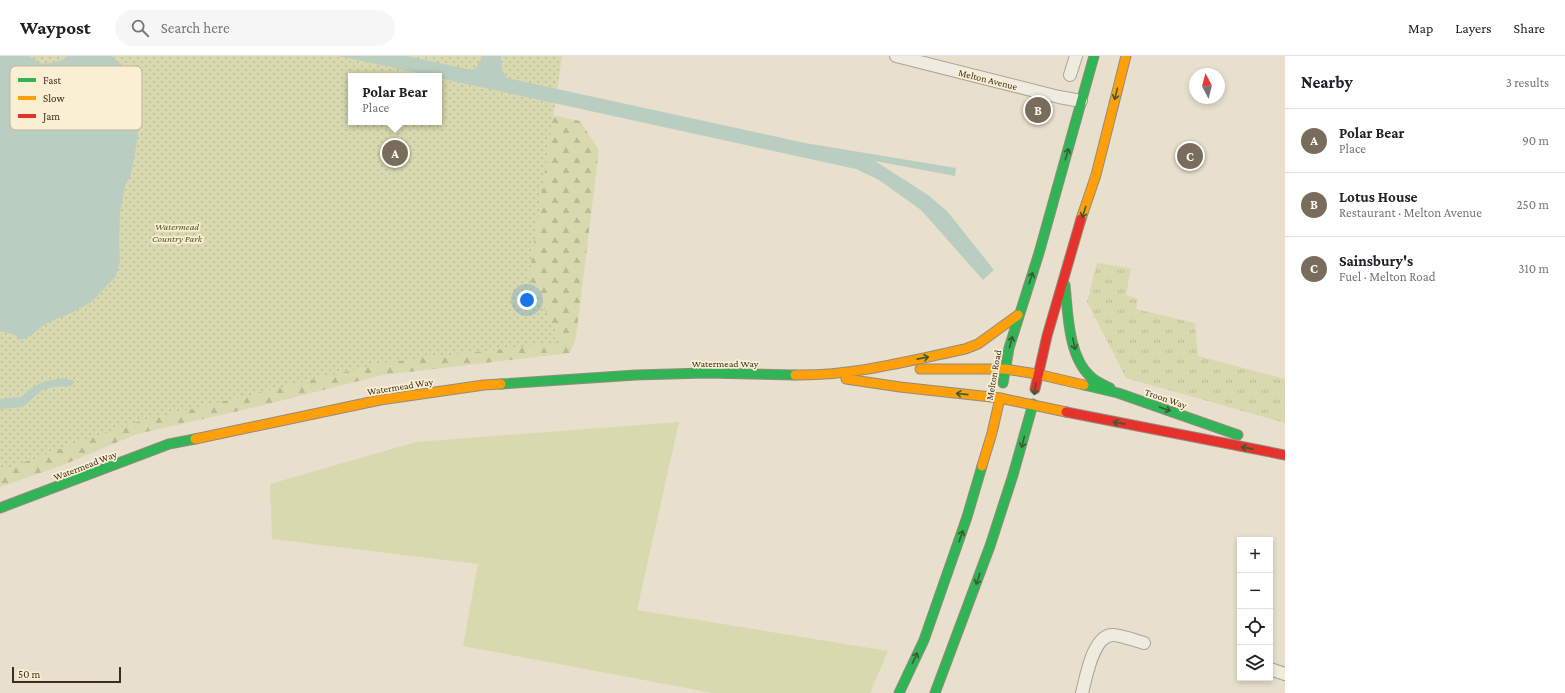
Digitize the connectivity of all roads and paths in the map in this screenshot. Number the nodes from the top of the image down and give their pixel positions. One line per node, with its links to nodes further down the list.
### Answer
1 (896, 56): 6 (street, Melton Avenue)
2 (1076, 56): 5 (street)
3 (1094, 56): 6 (main road, Melton Road)
4 (1126, 56): 7 (main road, one-way to 7)
5 (1070, 75)
6 (1081, 101): 8 (main road, Melton Road, one-way to 6)
7 (1064, 277): 11 (main road); 13 (main road, one-way to 13)
8 (1018, 315): 9 (main road, Watermead Way, one-way to 8); 10 (main road, Melton Road, one-way to 8)
9 (871, 368): 10 (main road, Watermead Way); 12 (main road, Watermead Way)
10 (1005, 369): 11 (main road, Watermead Way); 14 (main road, Melton Road)
11 (1037, 374): 13 (main road, Troon Way); 15 (main road, one-way to 15)
12 (819, 375): 14 (main road, Watermead Way, one-way to 12); 18 (main road, Watermead Way)
13 (1118, 393): 16 (main road, Troon Way, one-way to 16)
14 (1000, 398): 15 (main road, Watermead Way); 22 (main road, Melton Road, one-way to 14)
15 (1033, 404): 17 (main road, one-way to 15); 23 (main road, one-way to 23)
16 (1285, 450)
17 (1285, 455)
18 (0, 508)
19 (1144, 643): 24 (street)
20 (1273, 671): 21 (street)
21 (1285, 674)
22 (898, 693)
23 (935, 693)
24 (1082, 693)

